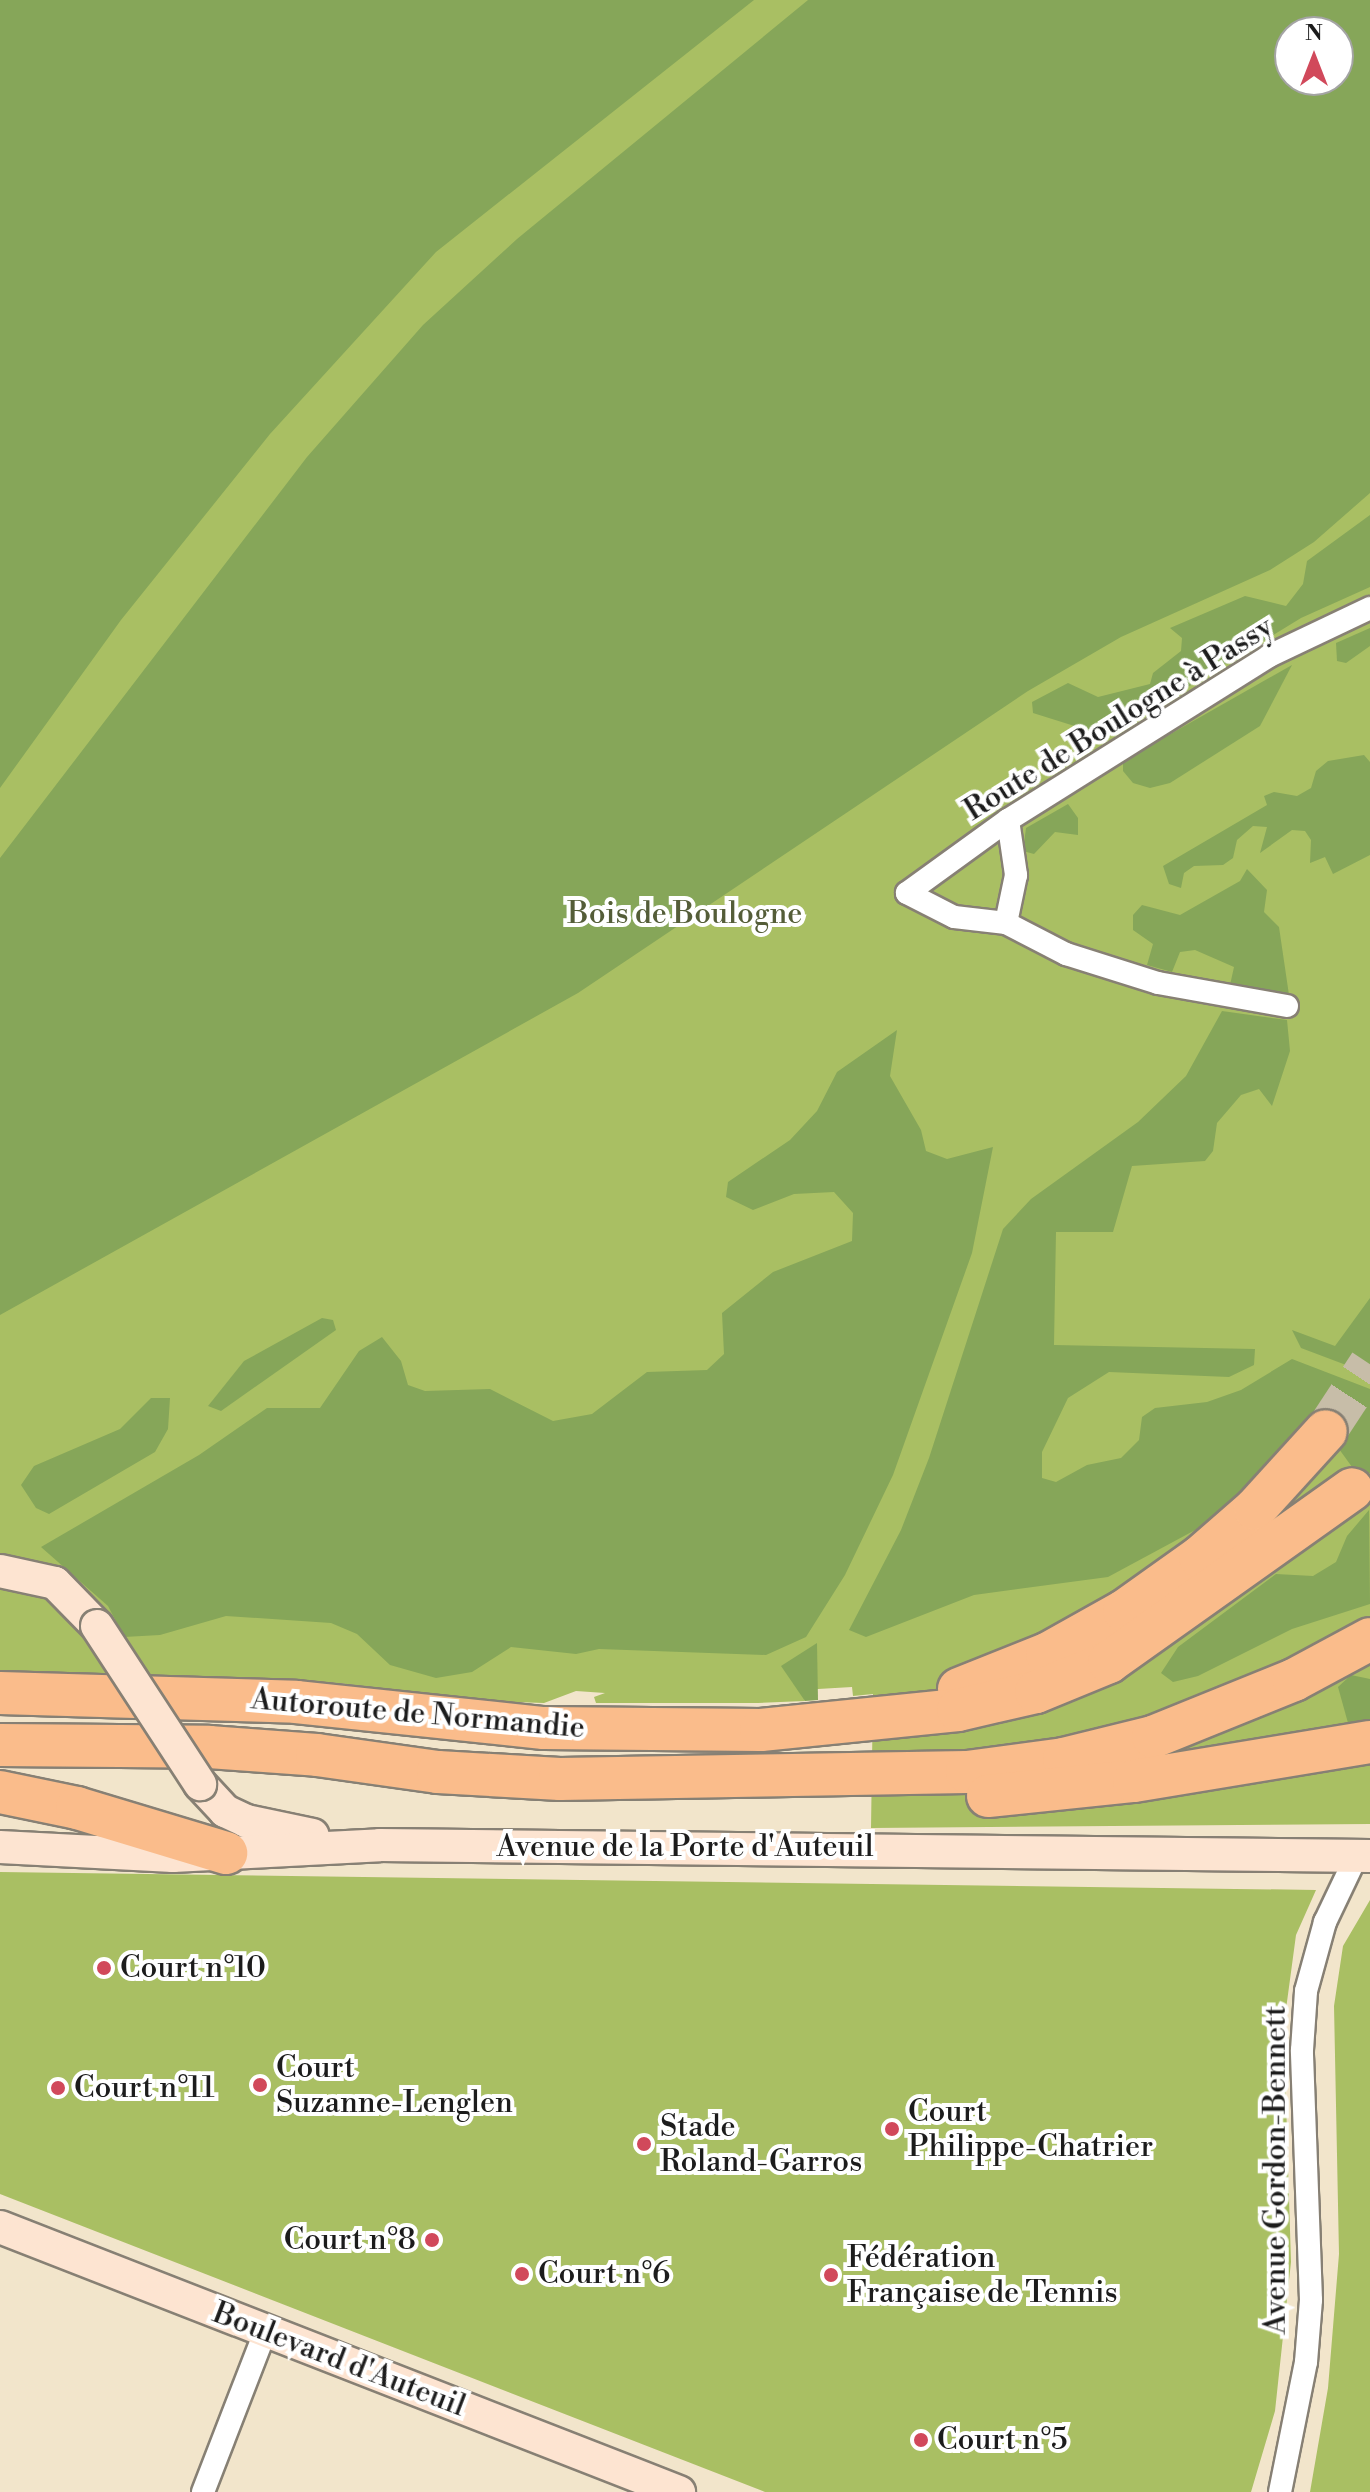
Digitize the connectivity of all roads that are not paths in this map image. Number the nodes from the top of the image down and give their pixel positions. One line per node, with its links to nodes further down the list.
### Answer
1 (1370, 608): 2 (street, Route de Boulogne à Passy)
2 (1008, 820): 3 (street); 3 (street, Route de Boulogne à Passy)
3 (1006, 923): 4 (street)
4 (1287, 1006)
5 (1326, 1431): 10 (highway)
6 (1352, 1489): 10 (highway)
7 (0, 1571): 15 (main road, bridge)
8 (1370, 1639): 13 (highway)
9 (0, 1693): 10 (highway, Autoroute de Normandie)
10 (836, 1724)
11 (1370, 1742): 13 (highway)
12 (0, 1745): 13 (highway, Autoroute de Normandie)
13 (647, 1781)
14 (0, 1792): 17 (highway)
15 (380, 1845): 17 (main road, Avenue de la Porte d'Auteuil); 18 (main road, Avenue de la Porte d'Auteuil)
16 (0, 1847): 17 (main road, Avenue de la Porte d'Auteuil)
17 (226, 1853)
18 (1364, 1855): 23 (street, Avenue Gordon-Bennett)
19 (0, 2227): 20 (main road, Boulevard d'Auteuil)
20 (265, 2332): 21 (street); 22 (main road, Boulevard d'Auteuil)
21 (203, 2492)
22 (679, 2492)
23 (1280, 2492)

